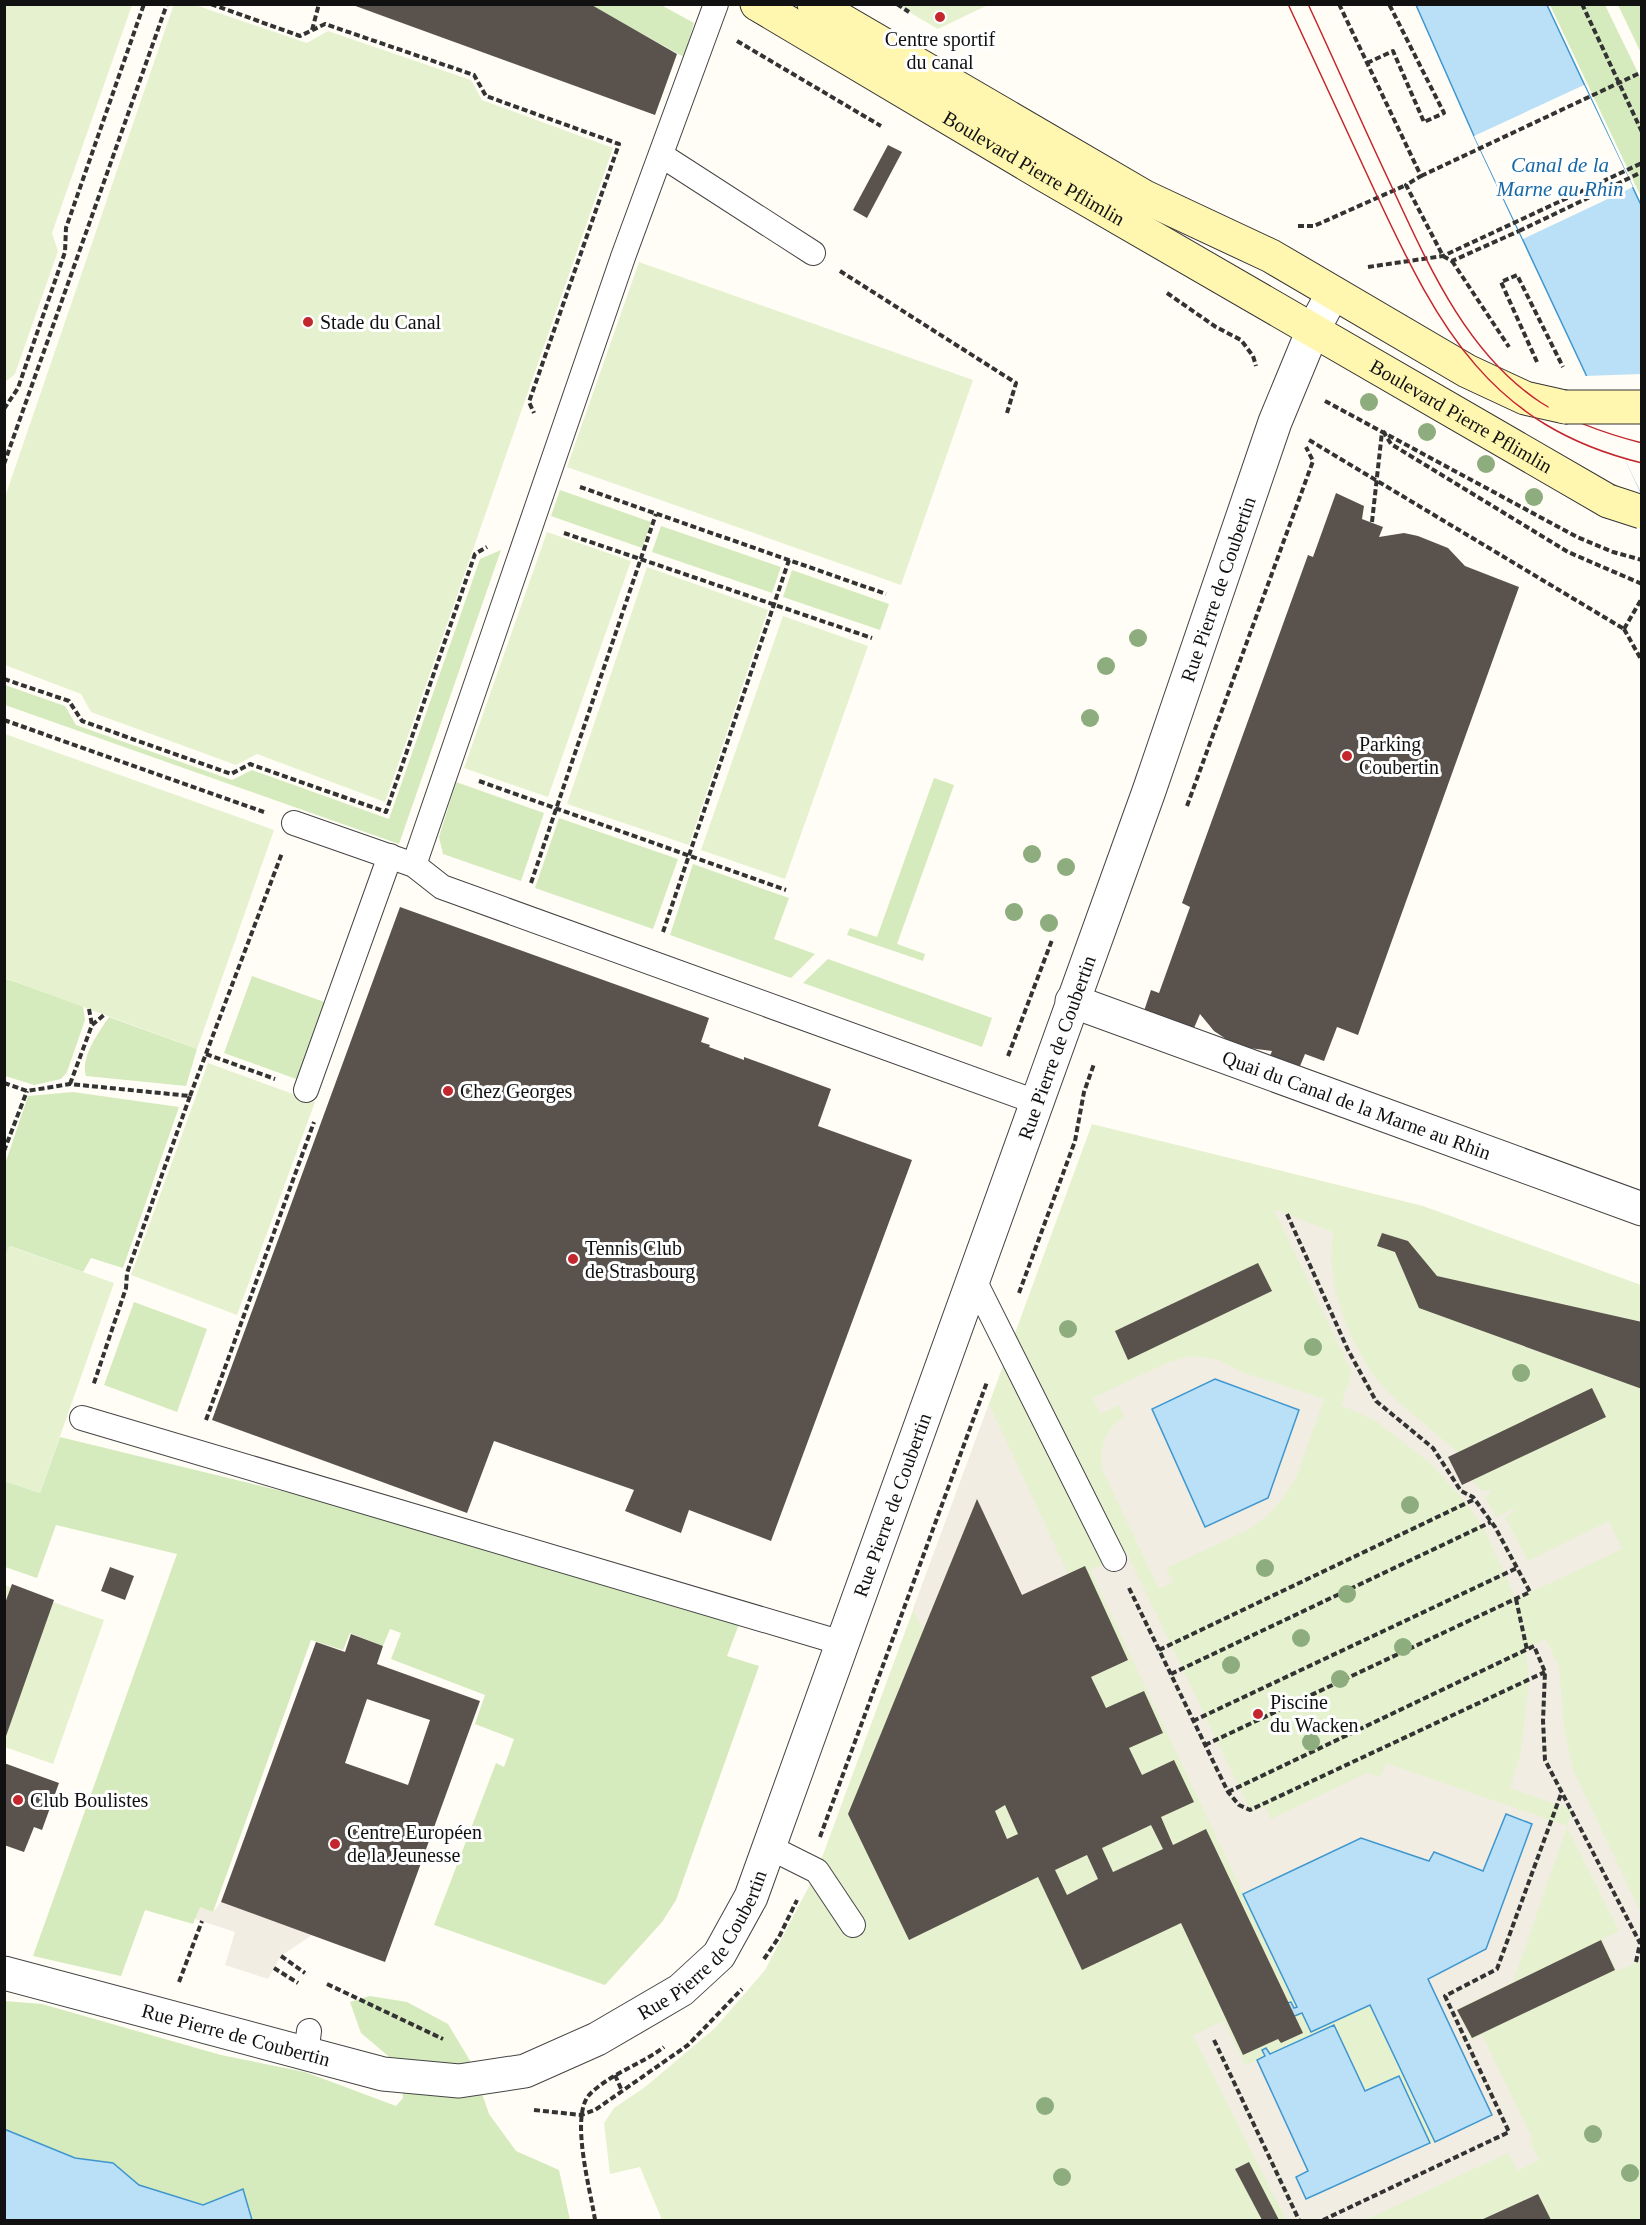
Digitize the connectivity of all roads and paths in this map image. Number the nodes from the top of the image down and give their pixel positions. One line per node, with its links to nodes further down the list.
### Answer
1 (144, 4): 34 (path)
2 (167, 4): 39 (path)
3 (211, 4): 12 (path)
4 (319, 4): 12 (path)
5 (716, 4): 16 (lane)
6 (757, 4): 28 (main road, Boulevard Pierre Pflimlin)
7 (814, 4): 11 (main road, Boulevard Pierre Pflimlin)
8 (1339, 4): 13 (path)
9 (1389, 4): 13 (path)
10 (1582, 4): 15 (path)
11 (849, 13): 26 (main road, Boulevard Pierre Pflimlin)
12 (311, 31): 36 (path)
13 (1366, 63): 19 (path)
14 (1641, 72): 19 (path, bridge)
15 (1641, 132)
16 (661, 155): 22 (lane); 40 (lane)
17 (1641, 163): 23 (path)
18 (1641, 172): 24 (path, bridge)
19 (1421, 177): 20 (path)
20 (1406, 185): 21 (path); 23 (path)
21 (1298, 231)
22 (813, 253): 35 (path)
23 (1443, 256): 24 (path, bridge); 25 (path)
24 (1452, 261): 29 (path)
25 (1363, 268)
26 (1333, 293): 28 (street); 33 (main road, Boulevard Pierre Pflimlin, bridge)
27 (1216, 327): 32 (path)
28 (1313, 330): 32 (street, Rue Pierre de Coubertin); 42 (main road, Boulevard Pierre Pflimlin, bridge)
29 (1512, 353)
30 (1539, 366): 31 (path)
31 (1564, 369)
32 (1290, 383): 37 (street, Rue Pierre de Coubertin); 38 (path)
33 (1641, 407)
34 (4, 409)
35 (1007, 412)
36 (537, 418)
37 (1275, 422): 41 (path); 68 (street, Rue Pierre de Coubertin)
38 (1382, 431): 41 (path); 49 (path); 50 (path)
39 (4, 464)
40 (548, 476): 43 (path); 44 (lane)
41 (1375, 480): 45 (path); 54 (path)
42 (1641, 512)
43 (656, 514): 47 (path); 48 (path)
44 (532, 522): 47 (path); 59 (lane)
45 (1372, 522)
46 (493, 544): 57 (path)
47 (640, 559): 53 (path); 60 (path)
48 (789, 560): 51 (path); 53 (path)
49 (1641, 560)
50 (1641, 584)
51 (886, 594)
52 (1641, 598): 54 (path)
53 (776, 605): 55 (path); 62 (path)
54 (1624, 629): 56 (path)
55 (872, 638)
56 (1641, 661)
57 (4, 679)
58 (4, 720): 61 (path)
59 (447, 770): 60 (path); 64 (lane)
60 (556, 809): 62 (path); 66 (path)
61 (294, 823): 63 (lane); 72 (path)
62 (690, 855): 65 (path); 67 (path)
63 (390, 856): 64 (lane); 75 (lane)
64 (414, 865): 66 (lane)
65 (786, 890)
66 (520, 915): 67 (lane)
67 (653, 964): 78 (lane)
68 (1072, 1001): 78 (street, Rue Pierre de Coubertin); 80 (street, Quai du Canal de la Marne au Rhin)
69 (89, 1009): 71 (path)
70 (105, 1014): 71 (path)
71 (92, 1025): 74 (path)
72 (206, 1054): 75 (path); 77 (path)
73 (4, 1083): 76 (path)
74 (70, 1084): 76 (path); 77 (path)
75 (306, 1090): 84 (path)
76 (27, 1091): 79 (path)
77 (190, 1096): 83 (path)
78 (1036, 1102): 82 (street, Rue Pierre de Coubertin)
79 (4, 1150)
80 (1641, 1209)
81 (1287, 1214): 85 (path)
82 (973, 1278): 87 (lane); 90 (street, Rue Pierre de Coubertin)
83 (82, 1418): 84 (lane)
84 (195, 1451): 90 (lane)
85 (1474, 1499): 86 (path); 91 (path)
86 (1491, 1522): 88 (path); 94 (path)
87 (1114, 1559): 91 (path)
88 (1517, 1568): 89 (path); 95 (path)
89 (1516, 1599): 92 (path); 96 (path)
90 (842, 1643): 99 (street, Rue Pierre de Coubertin)
91 (1159, 1650): 94 (path)
92 (1527, 1650): 93 (path); 97 (path)
93 (1545, 1672): 97 (path); 98 (path)
94 (1171, 1674): 95 (path)
95 (1193, 1721): 96 (path)
96 (1205, 1745): 97 (path)
97 (1228, 1792)
98 (1562, 1793): 103 (path); 113 (path)
99 (769, 1847): 101 (lane); 108 (street, Rue Pierre de Coubertin)
100 (202, 1921): 108 (path)
101 (853, 1925)
102 (281, 1956): 106 (path)
103 (1636, 1962)
104 (274, 1968): 107 (path)
105 (4, 1973): 108 (street, Rue Pierre de Coubertin)
106 (305, 1973)
107 (298, 1983)
108 (166, 2016)
109 (1214, 2040): 112 (path)
110 (581, 2115): 111 (path)
111 (596, 2220)
112 (1299, 2220)
113 (1323, 2220)

